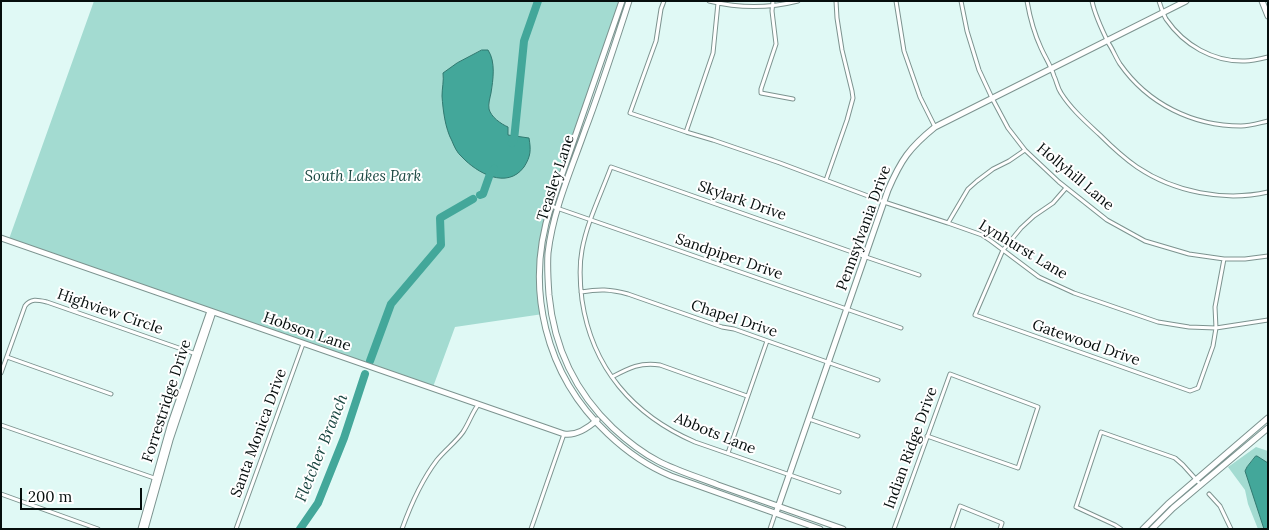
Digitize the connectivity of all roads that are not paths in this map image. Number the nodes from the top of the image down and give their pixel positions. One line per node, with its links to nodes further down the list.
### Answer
1 (622, 1): 31 (main road, Teasley Lane)
2 (629, 1): 32 (main road, Teasley Lane)
3 (664, 1): 25 (street, Lynhurst Lane)
4 (709, 1): 14 (street)
5 (798, 1): 15 (street)
6 (836, 1): 27 (street)
7 (896, 1): 24 (street)
8 (961, 1): 21 (street, Hollyhill Lane)
9 (1027, 1): 20 (street)
10 (1092, 1): 18 (street)
11 (1159, 1): 16 (street)
12 (1186, 1): 16 (main road, Pennsylvania Drive)
13 (1262, 1): 17 (main road)
14 (718, 3): 15 (street); 25 (street)
15 (773, 3): 22 (street)
16 (1163, 12): 18 (main road, Pennsylvania Drive); 19 (street)
17 (1268, 16)
18 (1108, 41): 20 (main road, Pennsylvania Drive); 23 (street)
19 (1268, 57)
20 (1051, 69): 21 (main road, Pennsylvania Drive); 29 (street)
21 (992, 98): 24 (main road, Pennsylvania Drive); 26 (street, Hollyhill Lane)
22 (793, 99)
23 (1268, 121)
24 (935, 127): 30 (main road, Pennsylvania Drive)
25 (686, 132): 27 (street, Lynhurst Lane)
26 (1025, 150): 28 (street, Hollyhill Lane); 34 (street)
27 (826, 180): 30 (street, Lynhurst Lane)
28 (1066, 188): 36 (street); 39 (street, Hollyhill Lane)
29 (1268, 192)
30 (884, 202): 34 (street, Lynhurst Lane); 37 (main road, Pennsylvania Drive)
31 (551, 206): 32 (street, Sandpiper Drive); 61 (main road, Teasley Lane)
32 (557, 209): 33 (street, Sandpiper Drive); 58 (main road, Teasley Lane)
33 (591, 221): 37 (street, Skylark Drive); 41 (street, Abbots Lane); 42 (street, Sandpiper Drive)
34 (948, 223): 36 (street, Lynhurst Lane)
35 (1, 238): 43 (main road, Hobson Lane)
36 (1003, 250): 46 (street, Lynhurst Lane); 46 (street, Gatewood Drive)
37 (866, 256): 40 (street, Skylark Drive); 42 (main road, Pennsylvania Drive)
38 (1268, 256): 39 (street, Hollyhill Lane)
39 (1224, 259): 46 (street)
40 (920, 275)
41 (581, 292): 47 (street, Chapel Drive); 53 (street, Abbots Lane)
42 (847, 310): 45 (street, Sandpiper Drive); 51 (main road, Pennsylvania Drive)
43 (212, 312): 48 (main road, Hobson Lane); 49 (main road, Forrestridge Drive)
44 (1268, 320): 46 (street, Lynhurst Lane)
45 (900, 328)
46 (1216, 328)
47 (767, 341): 51 (street, Chapel Drive); 56 (street)
48 (303, 344): 57 (main road, Hobson Lane); 80 (street, Santa Monica Drive)
49 (197, 354): 50 (street, Highview Circle); 69 (main road, Forrestridge Drive)
50 (7, 357): 52 (street, Highview Circle); 55 (street)
51 (829, 362): 54 (street, Chapel Drive); 60 (main road, Pennsylvania Drive)
52 (1, 373)
53 (612, 377): 56 (street); 67 (street, Abbots Lane)
54 (878, 380)
55 (111, 394)
56 (747, 396): 67 (street)
57 (478, 405): 64 (main road, Hobson Lane); 81 (street)
58 (601, 416): 61 (main road); 75 (main road, Teasley Lane)
59 (1268, 418): 70 (main road)
60 (808, 419): 65 (street); 68 (main road, Pennsylvania Drive)
61 (595, 422): 64 (main road); 76 (main road, Teasley Lane)
62 (1, 425): 69 (street)
63 (1268, 428): 71 (main road)
64 (564, 434): 82 (street)
65 (858, 436)
66 (927, 436): 66 (street, Indian Ridge Drive); 86 (street, Indian Ridge Drive)
67 (728, 453): 68 (street, Abbots Lane)
68 (789, 475): 72 (street, Abbots Lane); 75 (main road, Pennsylvania Drive)
69 (157, 479): 78 (main road, Forrestridge Drive); 79 (main road, Forrestridge Drive)
70 (1197, 479): 71 (street); 89 (street); 90 (main road)
71 (1201, 485): 91 (main road)
72 (839, 492)
73 (1, 494): 77 (street)
74 (1209, 494): 92 (street)
75 (778, 506): 76 (main road, Pennsylvania Drive); 85 (main road, Teasley Lane)
76 (776, 513): 83 (street, Pennsylvania Drive); 84 (main road, Teasley Lane)
77 (98, 529)
78 (141, 529)
79 (145, 529)
80 (236, 529)
81 (402, 529)
82 (531, 529)
83 (770, 529)
84 (820, 529)
85 (843, 529)
86 (894, 529)
87 (952, 529): 88 (street)
88 (1000, 529)
89 (1121, 529)
90 (1144, 529)
91 (1152, 529)
92 (1231, 529)

